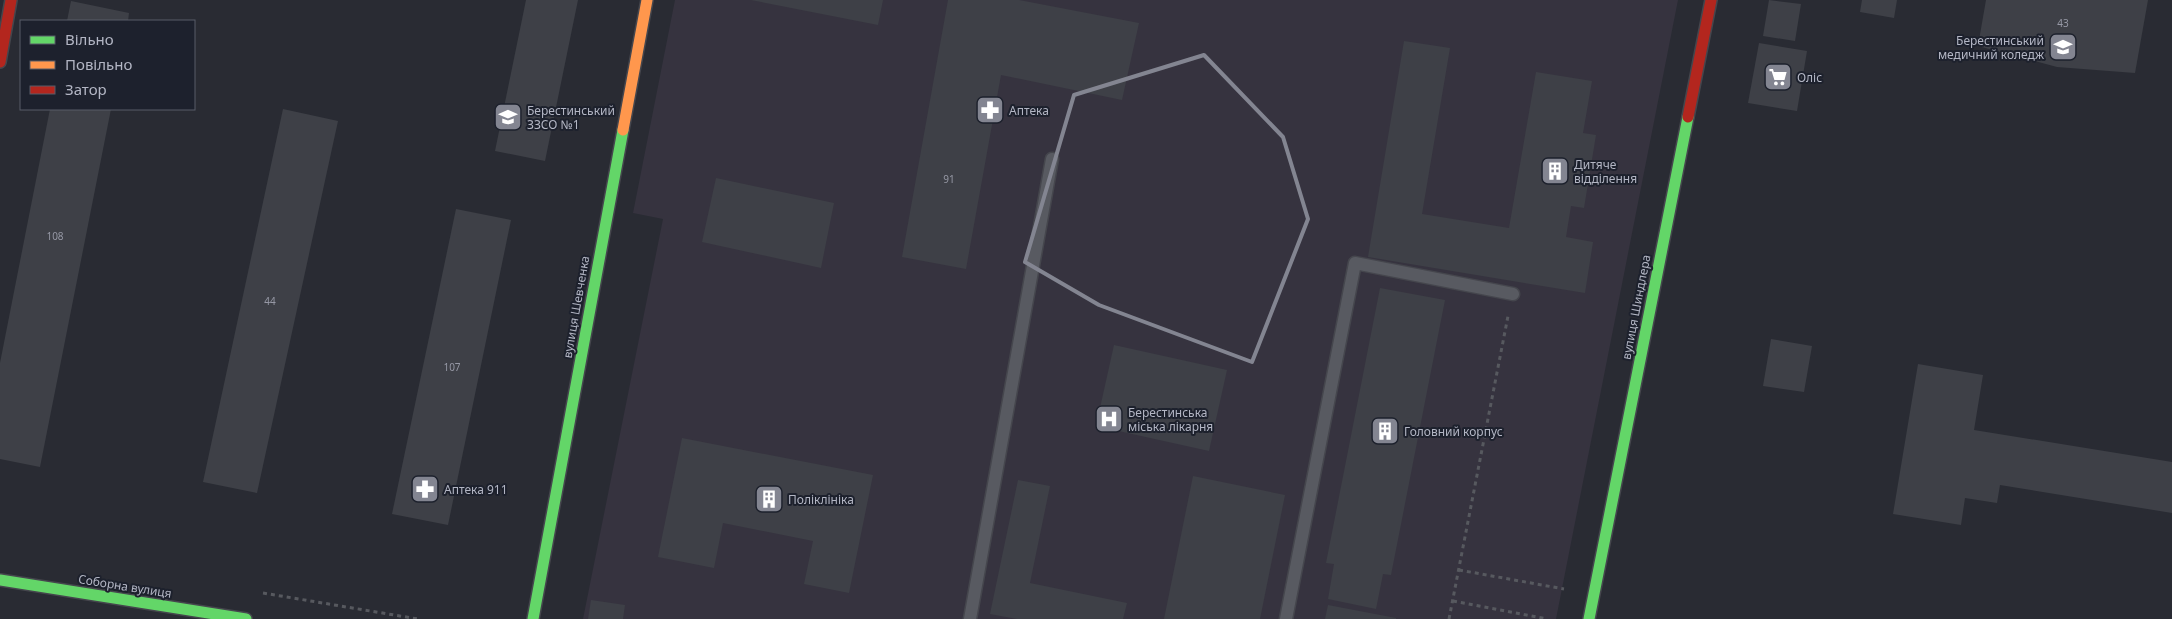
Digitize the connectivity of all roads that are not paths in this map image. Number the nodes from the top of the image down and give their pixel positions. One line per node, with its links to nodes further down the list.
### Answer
1 (11, 0): 4 (street)
2 (647, 0): 9 (street, вулиця Шевченка)
3 (1711, 0): 12 (street, вулиця Шиндлера)
4 (0, 62)
5 (1052, 159): 10 (lane)
6 (1513, 294): 11 (lane)
7 (0, 580): 8 (street, Соборна вулиця)
8 (246, 619)
9 (533, 619)
10 (970, 619)
11 (1286, 619)
12 (1589, 619)

